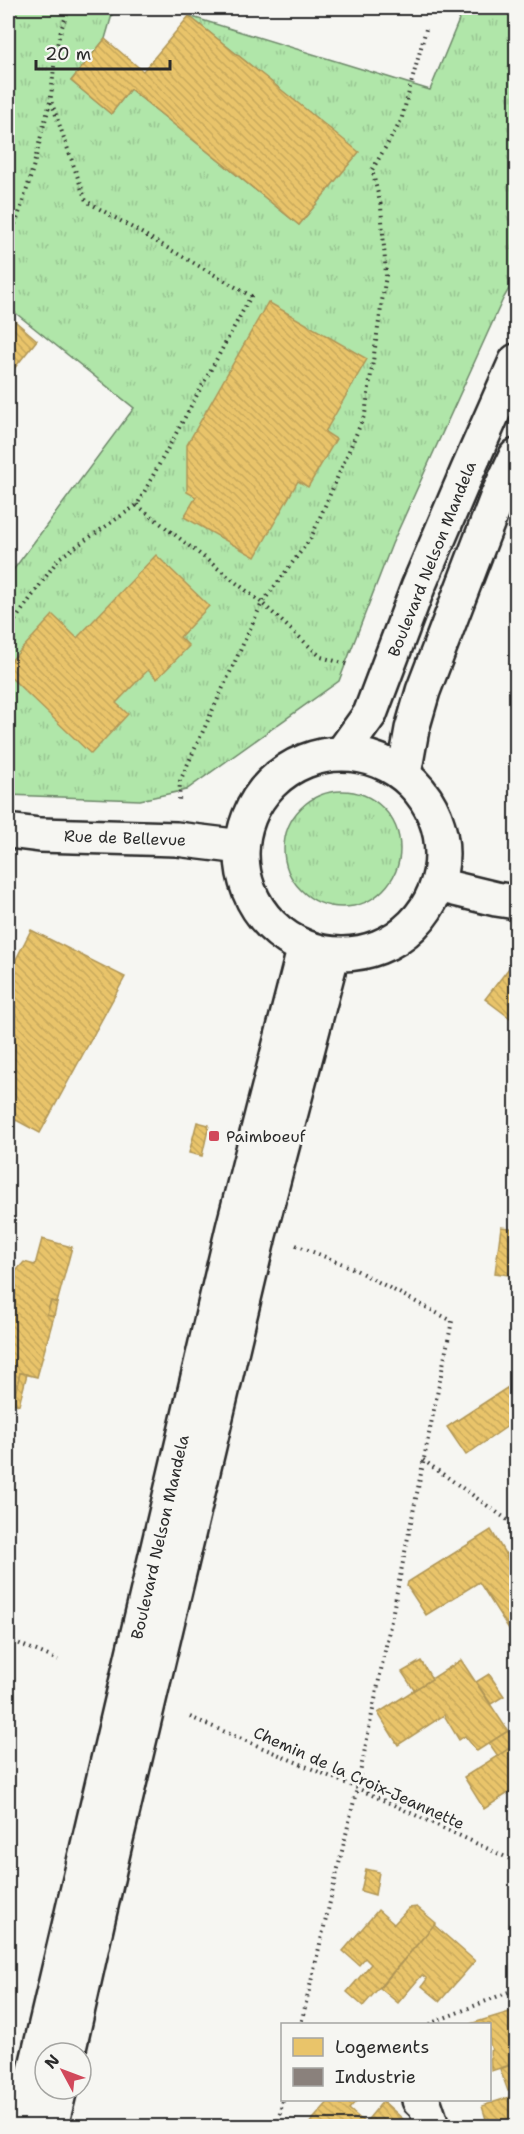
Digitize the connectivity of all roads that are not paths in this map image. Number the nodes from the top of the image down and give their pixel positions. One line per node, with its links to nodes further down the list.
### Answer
1 (516, 361): 3 (street, Boulevard Nelson Mandela)
2 (516, 456): 4 (street)
3 (342, 753): 4 (street); 6 (street)
4 (404, 774): 7 (street)
5 (8, 831): 6 (street, Rue de Bellevue)
6 (242, 847): 9 (street)
7 (438, 885): 8 (street); 9 (street)
8 (516, 902)
9 (318, 953): 10 (street); 13 (street, Boulevard Nelson Mandela)
10 (71, 2041)
11 (57, 2101): 14 (street)
12 (420, 2101): 15 (street)
13 (22, 2127)
14 (51, 2127)
15 (432, 2127)

